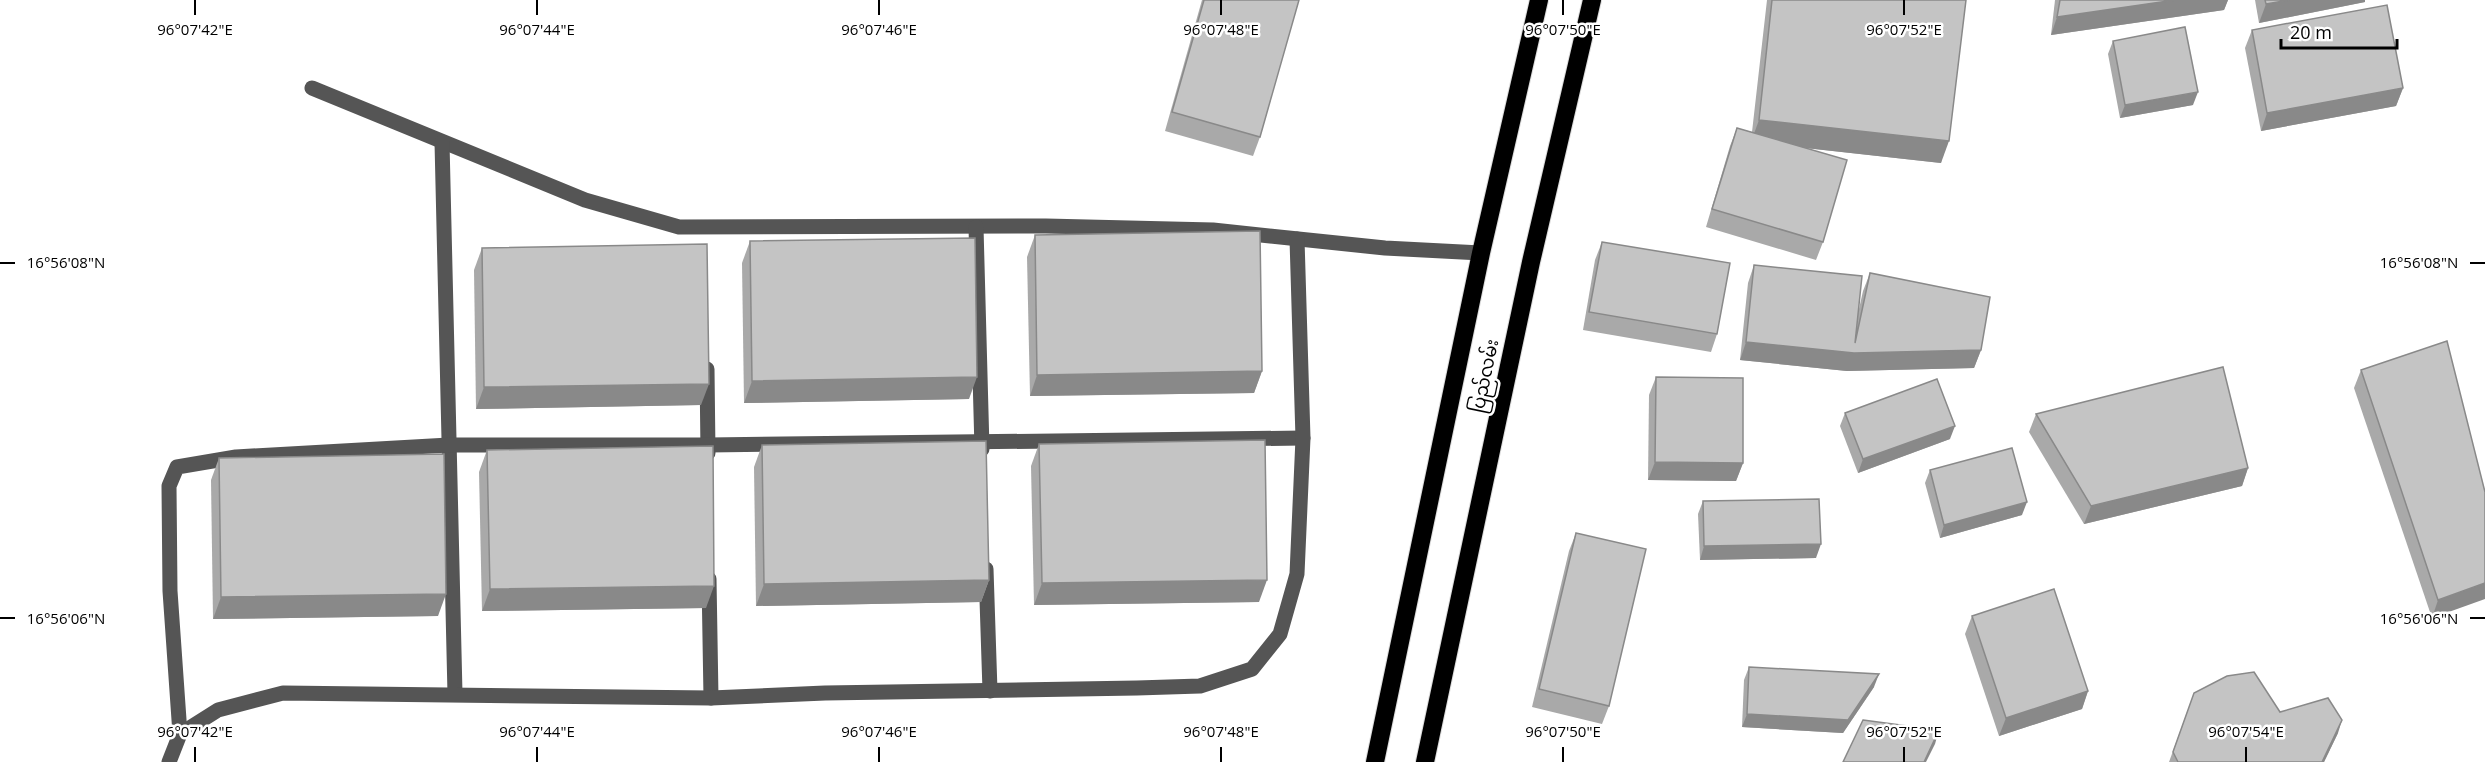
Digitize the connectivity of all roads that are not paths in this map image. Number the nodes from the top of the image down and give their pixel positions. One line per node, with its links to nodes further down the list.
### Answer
1 (1539, 0): 7 (highway)
2 (1592, 0): 23 (highway, ပြည်လမ်း)
3 (312, 88): 4 (lane)
4 (442, 142): 5 (lane); 11 (lane)
5 (976, 227): 6 (lane); 10 (lane)
6 (1297, 239): 7 (lane); 9 (lane)
7 (1480, 253): 22 (highway)
8 (706, 354): 12 (lane)
9 (1303, 438): 10 (lane); 17 (lane)
10 (982, 441): 12 (lane); 13 (lane)
11 (449, 445): 12 (lane); 18 (lane); 20 (lane)
12 (708, 445): 14 (lane)
13 (983, 464)
14 (708, 468)
15 (985, 548): 17 (lane)
16 (709, 560): 19 (lane)
17 (990, 691): 19 (lane)
18 (455, 694): 19 (lane); 20 (lane)
19 (711, 698)
20 (180, 734): 21 (lane)
21 (169, 762)
22 (1375, 762)
23 (1425, 762)

